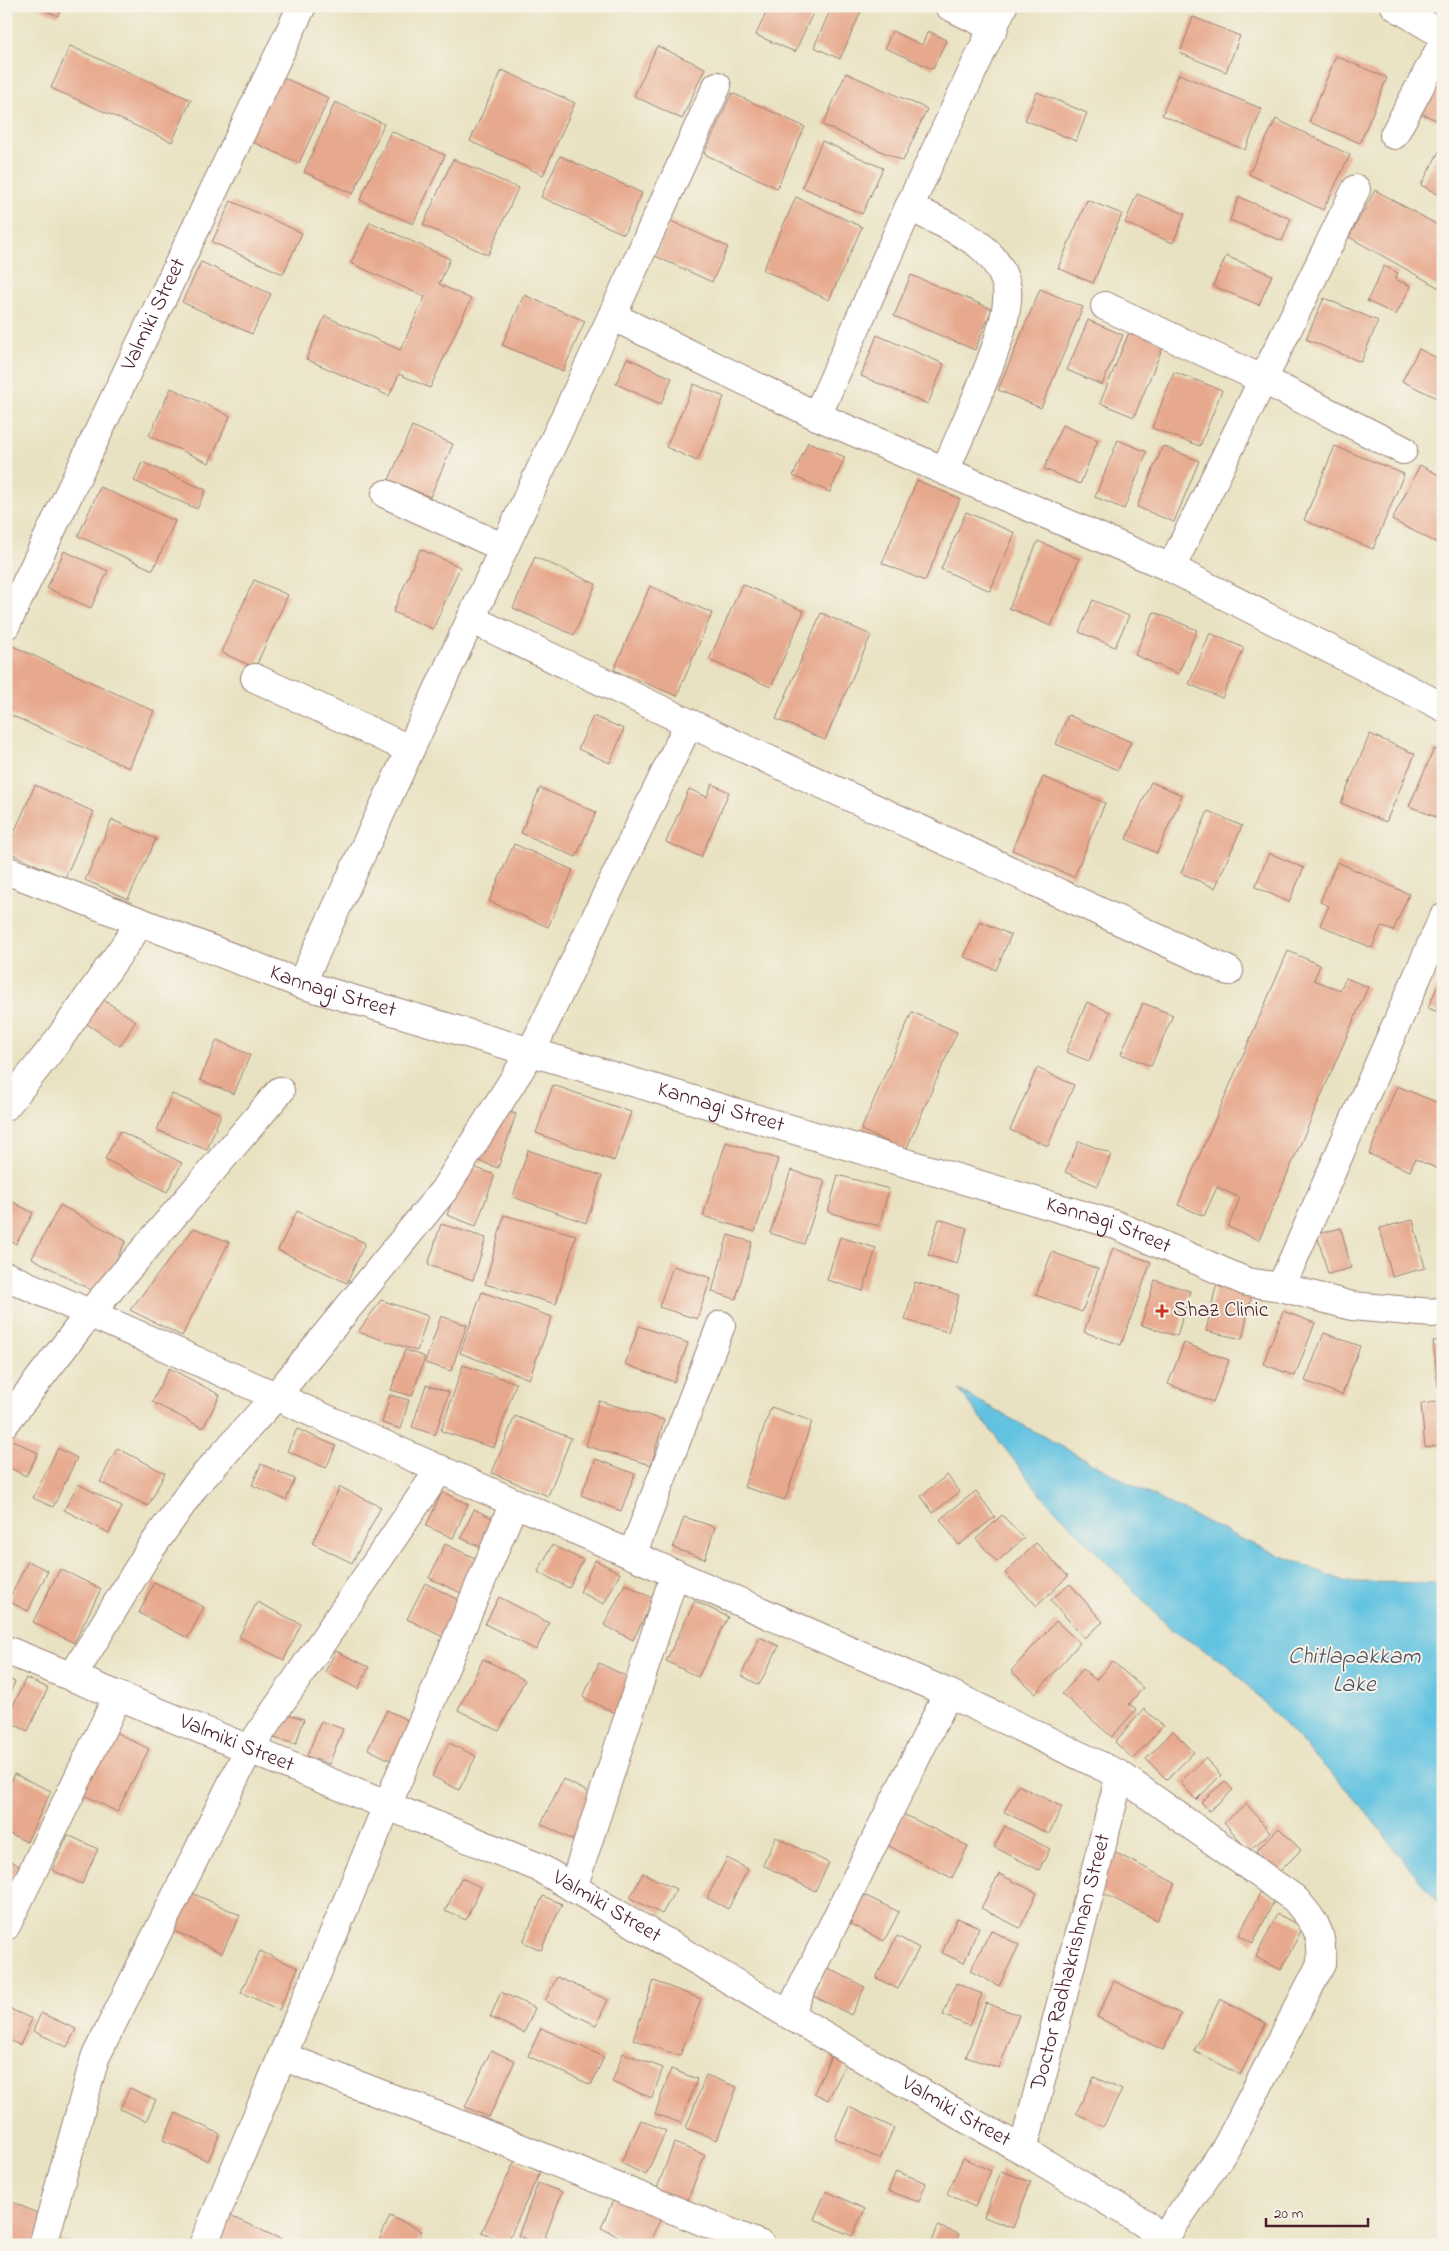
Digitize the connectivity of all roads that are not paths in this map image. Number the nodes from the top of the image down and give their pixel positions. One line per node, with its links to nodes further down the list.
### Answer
1 (302, 6): 21 (street, Valmiki Street)
2 (949, 6): 4 (street)
3 (1396, 6): 5 (street)
4 (998, 17): 10 (street)
5 (1443, 35)
6 (1443, 44): 8 (street)
7 (717, 86): 12 (street)
8 (1394, 136)
9 (1356, 189): 13 (street)
10 (909, 207): 14 (street); 16 (street)
11 (1105, 306): 13 (street)
12 (612, 316): 14 (street); 18 (street)
13 (1264, 380): 15 (street); 19 (street)
14 (817, 416): 16 (street)
15 (1403, 450)
16 (945, 471): 19 (street)
17 (386, 494): 18 (street)
18 (504, 548): 20 (street)
19 (1171, 568): 23 (street)
20 (471, 619): 24 (street); 25 (street)
21 (6, 624)
22 (255, 678): 25 (street)
23 (1443, 707)
24 (690, 723): 29 (street); 31 (street)
25 (409, 749): 30 (street)
26 (6, 870): 28 (street, Kannagi Street)
27 (1443, 918): 35 (street)
28 (141, 922): 30 (street, Kannagi Street); 33 (street)
29 (1230, 971)
30 (301, 984): 31 (street, Kannagi Street)
31 (531, 1052): 35 (street, Kannagi Street); 39 (street)
32 (280, 1091): 37 (street)
33 (6, 1106)
34 (6, 1276): 37 (street)
35 (1281, 1287): 36 (street, Kannagi Street)
36 (1443, 1311)
37 (90, 1313): 39 (street); 40 (street)
38 (721, 1325): 43 (street)
39 (276, 1396): 41 (street); 46 (street)
40 (6, 1422)
41 (440, 1469): 42 (street); 49 (street)
42 (514, 1503): 43 (street); 51 (street)
43 (632, 1555): 44 (street)
44 (675, 1573): 47 (street); 52 (street)
45 (6, 1650): 46 (street, Valmiki Street)
46 (72, 1677): 48 (street, Valmiki Street)
47 (948, 1692): 50 (street); 54 (street)
48 (118, 1696): 49 (street, Valmiki Street); 53 (street)
49 (249, 1749): 51 (street, Valmiki Street); 58 (street)
50 (1120, 1775): 56 (street, Doctor Radhakrishnan Street); 57 (street)
51 (389, 1806): 52 (street, Valmiki Street); 55 (street)
52 (573, 1888): 54 (street, Valmiki Street)
53 (6, 1926)
54 (789, 2014): 56 (street, Valmiki Street)
55 (282, 2056): 59 (street); 60 (street)
56 (1023, 2150): 57 (street, Valmiki Street)
57 (1164, 2242)
58 (43, 2245)
59 (203, 2245)
60 (762, 2245)

